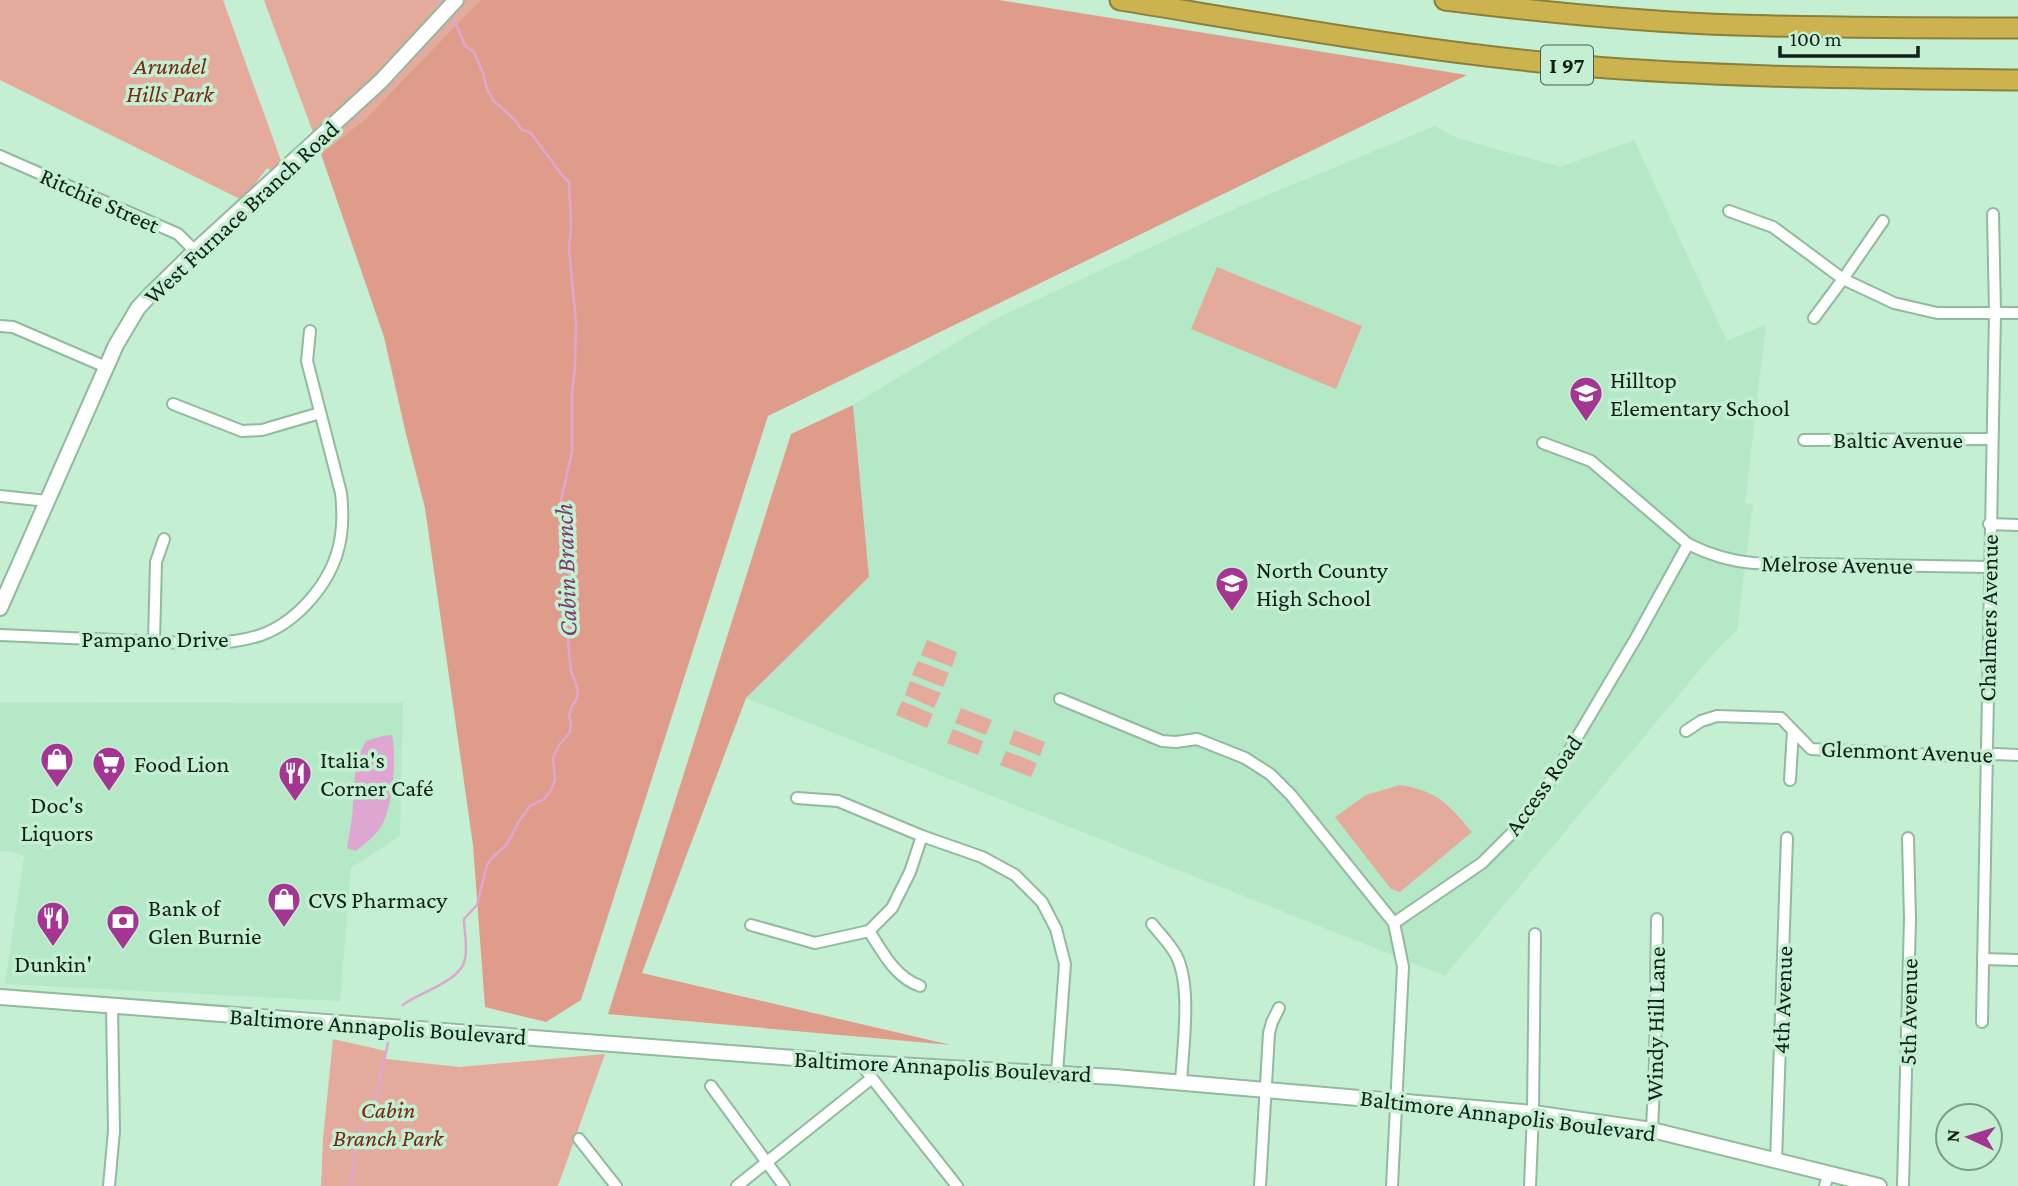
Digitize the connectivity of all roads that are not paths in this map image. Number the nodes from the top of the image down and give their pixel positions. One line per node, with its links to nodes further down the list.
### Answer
1 (457, 0): 10 (main road, West Furnace Branch Road)
2 (1120, 0): 5 (highway, I 97)
3 (1445, 0): 4 (highway, I 97)
4 (2018, 28)
5 (2018, 80)
6 (0, 156): 10 (street, Ritchie Street)
7 (1730, 211): 11 (street)
8 (1993, 214): 12 (street, Chalmers Avenue)
9 (1883, 221): 11 (street)
10 (195, 251): 17 (main road, West Furnace Branch Road)
11 (1843, 279): 12 (street); 14 (street)
12 (1994, 312): 13 (street); 20 (street, Chalmers Avenue)
13 (2018, 313)
14 (1814, 318)
15 (0, 326): 17 (street)
16 (310, 331): 19 (street, Pampano Drive)
17 (106, 367): 24 (main road, West Furnace Branch Road)
18 (173, 404): 19 (street)
19 (320, 413): 32 (street, Pampano Drive)
20 (1992, 439): 21 (street, Baltic Avenue); 25 (street, Chalmers Avenue)
21 (1804, 440)
22 (1544, 443): 28 (street)
23 (0, 496): 24 (street)
24 (47, 501): 30 (main road, West Furnace Branch Road)
25 (1989, 524): 26 (street); 29 (street, Chalmers Avenue)
26 (2018, 525)
27 (164, 539): 32 (street)
28 (1688, 544): 29 (street, Melrose Avenue); 44 (street, Access Road)
29 (1989, 567): 37 (street, Chalmers Avenue)
30 (0, 608)
31 (0, 635): 32 (street, Pampano Drive)
32 (154, 641)
33 (1060, 699): 44 (street)
34 (1686, 731): 35 (street, Glenmont Avenue)
35 (1793, 732): 37 (street, Glenmont Avenue); 38 (street)
36 (2018, 755): 37 (street, Glenmont Avenue)
37 (1986, 756): 49 (street, Chalmers Avenue)
38 (1790, 780)
39 (797, 797): 40 (street)
40 (922, 836): 47 (street); 57 (street)
41 (1787, 838): 66 (street, 4th Avenue)
42 (1908, 838): 78 (street, 5th Avenue)
43 (1657, 919): 64 (street, Windy Hill Lane)
44 (1394, 923): 62 (street)
45 (1152, 924): 59 (street)
46 (751, 925): 47 (street)
47 (869, 931): 51 (street)
48 (1535, 934): 63 (street)
49 (1983, 960): 50 (street); 55 (street, Chalmers Avenue)
50 (2018, 960)
51 (920, 986)
52 (0, 997): 53 (main road, Baltimore Annapolis Boulevard)
53 (112, 1006): 56 (main road, Baltimore Annapolis Boulevard); 69 (street)
54 (1279, 1008): 61 (street)
55 (1982, 1022)
56 (860, 1063): 57 (main road, Baltimore Annapolis Boulevard); 58 (street)
57 (1057, 1073): 59 (main road, Baltimore Annapolis Boulevard)
58 (872, 1078): 67 (street); 73 (street)
59 (1181, 1082): 61 (main road, Baltimore Annapolis Boulevard)
60 (711, 1086): 67 (street)
61 (1265, 1088): 62 (main road, Baltimore Annapolis Boulevard); 74 (street)
62 (1397, 1100): 63 (main road, Baltimore Annapolis Boulevard); 75 (street)
63 (1533, 1113): 64 (main road, Baltimore Annapolis Boulevard); 76 (street)
64 (1652, 1130): 66 (main road, Baltimore Annapolis Boulevard)
65 (579, 1139): 70 (street)
66 (1776, 1161): 68 (main road, Baltimore Annapolis Boulevard)
67 (766, 1163): 71 (street); 72 (street)
68 (1826, 1180): 77 (main road, Baltimore Annapolis Boulevard)
69 (109, 1186)
70 (616, 1186)
71 (737, 1186)
72 (784, 1186)
73 (957, 1186)
74 (1260, 1186)
75 (1392, 1186)
76 (1530, 1186)
77 (1879, 1186)
78 (1903, 1186)

